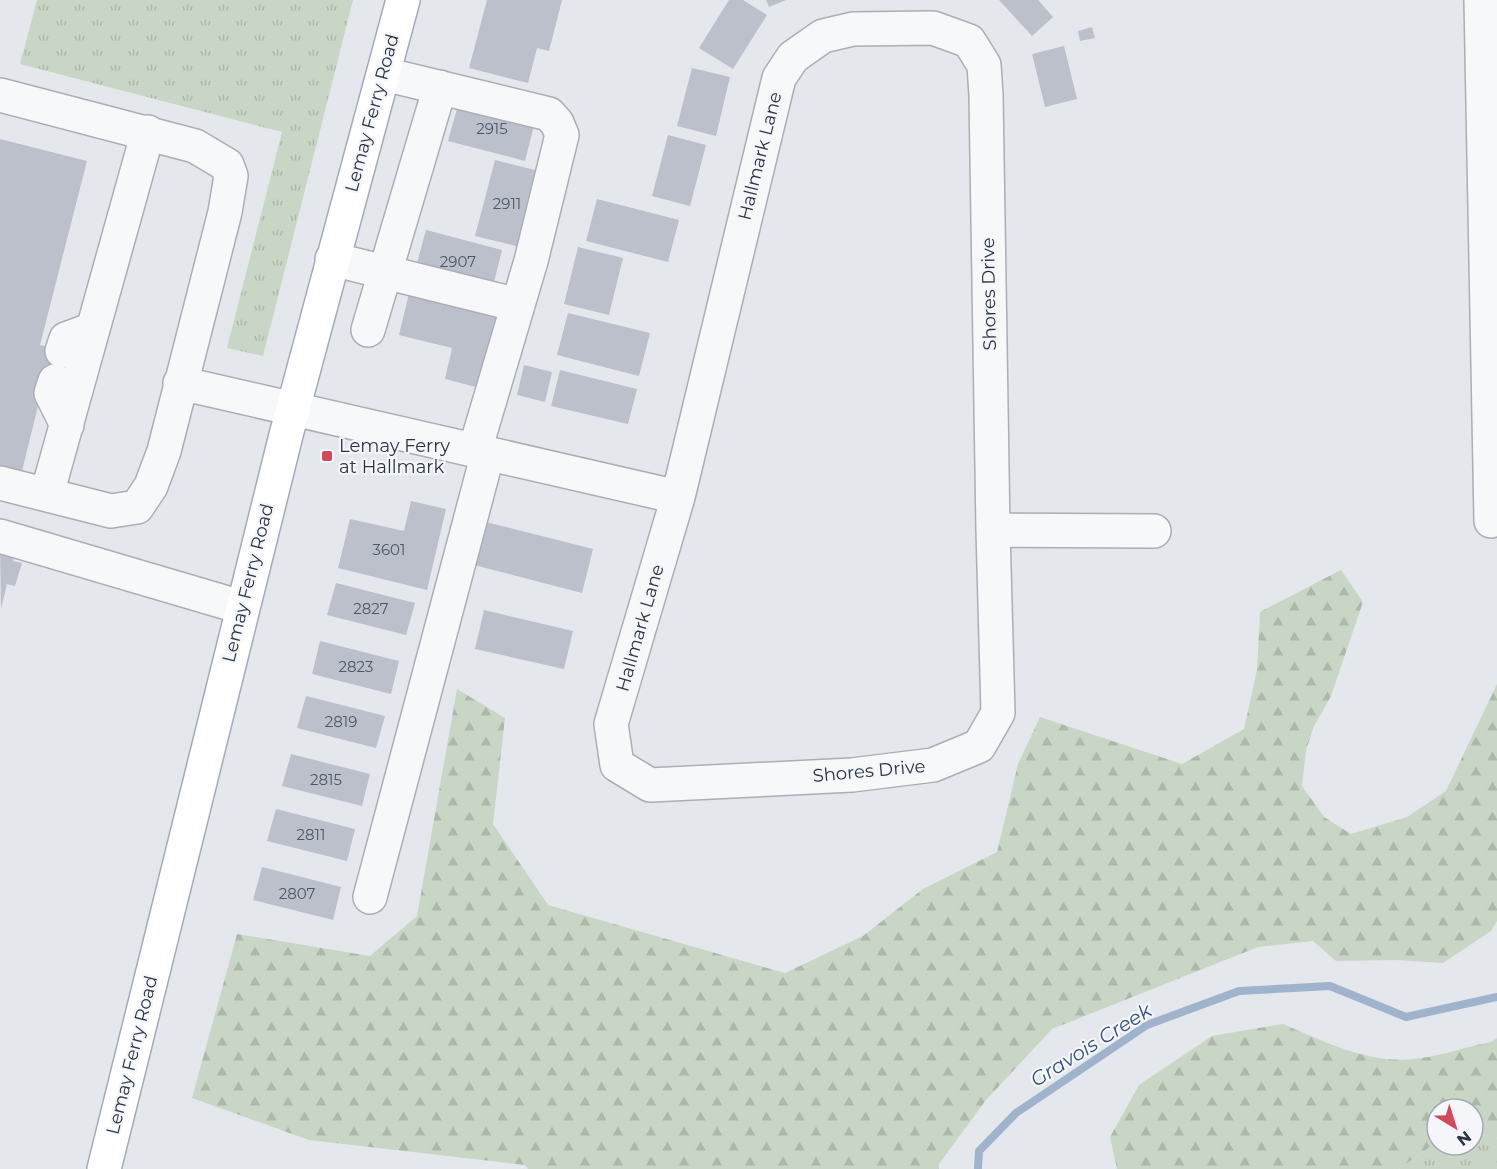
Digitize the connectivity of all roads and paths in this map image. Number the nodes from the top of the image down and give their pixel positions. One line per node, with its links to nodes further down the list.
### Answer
1 (403, 0): 3 (main road, Lemay Ferry Road)
2 (1481, 0): 20 (street)
3 (384, 74): 4 (street); 8 (main road, Lemay Ferry Road)
4 (440, 87): 9 (street); 10 (street)
5 (986, 94): 19 (street, Hallmark Lane); 21 (street, Shores Drive)
6 (0, 95): 7 (street)
7 (148, 132): 11 (street); 13 (street)
8 (332, 259): 9 (street); 14 (main road, Lemay Ferry Road)
9 (385, 273): 10 (street); 12 (street)
10 (518, 305): 16 (street)
11 (93, 329): 15 (street); 15 (street)
12 (368, 330)
13 (180, 382): 14 (street); 18 (street)
14 (292, 409): 16 (street); 24 (main road, Lemay Ferry Road)
15 (67, 425): 18 (street)
16 (482, 451): 19 (street); 26 (street)
17 (0, 483): 18 (street)
18 (48, 494)
19 (678, 497): 25 (street, Hallmark Lane)
20 (1491, 521)
21 (993, 530): 22 (street); 25 (street, Shores Drive)
22 (1154, 531)
23 (0, 536): 24 (street)
24 (242, 607): 27 (main road, Lemay Ferry Road)
25 (611, 724)
26 (370, 897)
27 (104, 1169)

